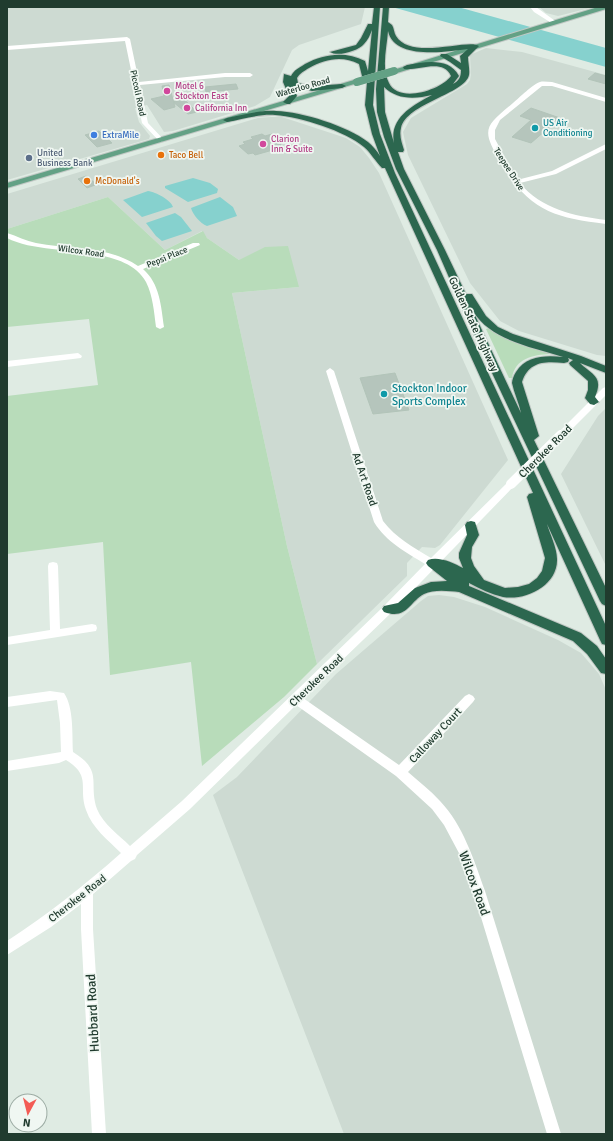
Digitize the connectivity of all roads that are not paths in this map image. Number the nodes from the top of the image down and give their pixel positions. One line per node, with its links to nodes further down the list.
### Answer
1 (533, 7): 5 (street)
2 (605, 7): 5 (main road, Waterloo Road)
3 (381, 8): 4 (highway, Golden State Highway)
4 (380, 21): 6 (highway); 10 (highway, Golden State Highway); 15 (highway, Golden State Highway); 16 (highway)
5 (555, 23): 6 (main road, Waterloo Road)
6 (476, 46): 8 (main road, Waterloo Road); 11 (highway)
7 (7, 48): 13 (street, Piccoli Road)
8 (444, 56): 9 (main road, Waterloo Road); 11 (highway)
9 (407, 67): 10 (highway); 14 (main road, Waterloo Road, bridge)
10 (381, 69): 23 (highway, Golden State Highway)
11 (465, 70): 23 (highway)
12 (250, 75): 13 (street)
13 (136, 84): 21 (street, Piccoli Road)
14 (342, 86): 15 (highway); 17 (main road, Waterloo Road)
15 (369, 88): 23 (highway, Golden State Highway)
16 (290, 89): 17 (highway); 19 (highway)
17 (303, 97): 19 (main road, Waterloo Road)
18 (606, 100): 24 (street, Teepee Drive)
19 (287, 102): 20 (main road, Waterloo Road)
20 (227, 120): 21 (main road, Waterloo Road); 23 (highway)
21 (161, 140): 25 (main road, Waterloo Road)
22 (606, 146): 24 (street)
23 (395, 171): 30 (highway, Golden State Highway); 42 (highway, Golden State Highway)
24 (516, 182): 26 (street, Teepee Drive)
25 (7, 186)
26 (606, 222)
27 (7, 235): 29 (street, Wilcox Road)
28 (196, 245): 29 (street, Pepsi Place)
29 (137, 269): 31 (street, Wilcox Road)
30 (454, 279): 33 (highway); 41 (highway, Golden State Highway)
31 (160, 327)
32 (78, 356): 35 (street)
33 (576, 360): 34 (highway); 36 (highway); 38 (highway); 40 (highway); 41 (highway)
34 (606, 363)
35 (7, 364)
36 (606, 370)
37 (330, 371): 44 (street, Ad Art Road)
38 (606, 376)
39 (606, 390): 40 (street, Cherokee Road)
40 (594, 402): 43 (street, Cherokee Road, bridge)
41 (538, 458): 47 (highway, Golden State Highway)
42 (533, 482): 46 (highway); 51 (highway, Golden State Highway)
43 (471, 526): 44 (street, Cherokee Road); 46 (highway)
44 (432, 562): 46 (highway); 48 (street, Cherokee Road)
45 (53, 566): 50 (street)
46 (481, 590): 48 (highway); 53 (highway)
47 (606, 601)
48 (388, 609): 54 (street, Cherokee Road)
49 (92, 628): 50 (street)
50 (55, 634): 52 (street)
51 (606, 640)
52 (7, 641)
53 (606, 669)
54 (296, 699): 59 (street, Wilcox Road); 60 (street, Cherokee Road)
55 (469, 699): 59 (street, Calloway Court)
56 (7, 702): 57 (street)
57 (67, 755): 58 (street); 60 (street)
58 (7, 766)
59 (400, 772): 64 (street, Wilcox Road)
60 (130, 855): 61 (street, Cherokee Road)
61 (87, 891): 62 (street, Cherokee Road); 63 (street, Hubbard Road)
62 (7, 949)
63 (99, 1134)
64 (554, 1134)

